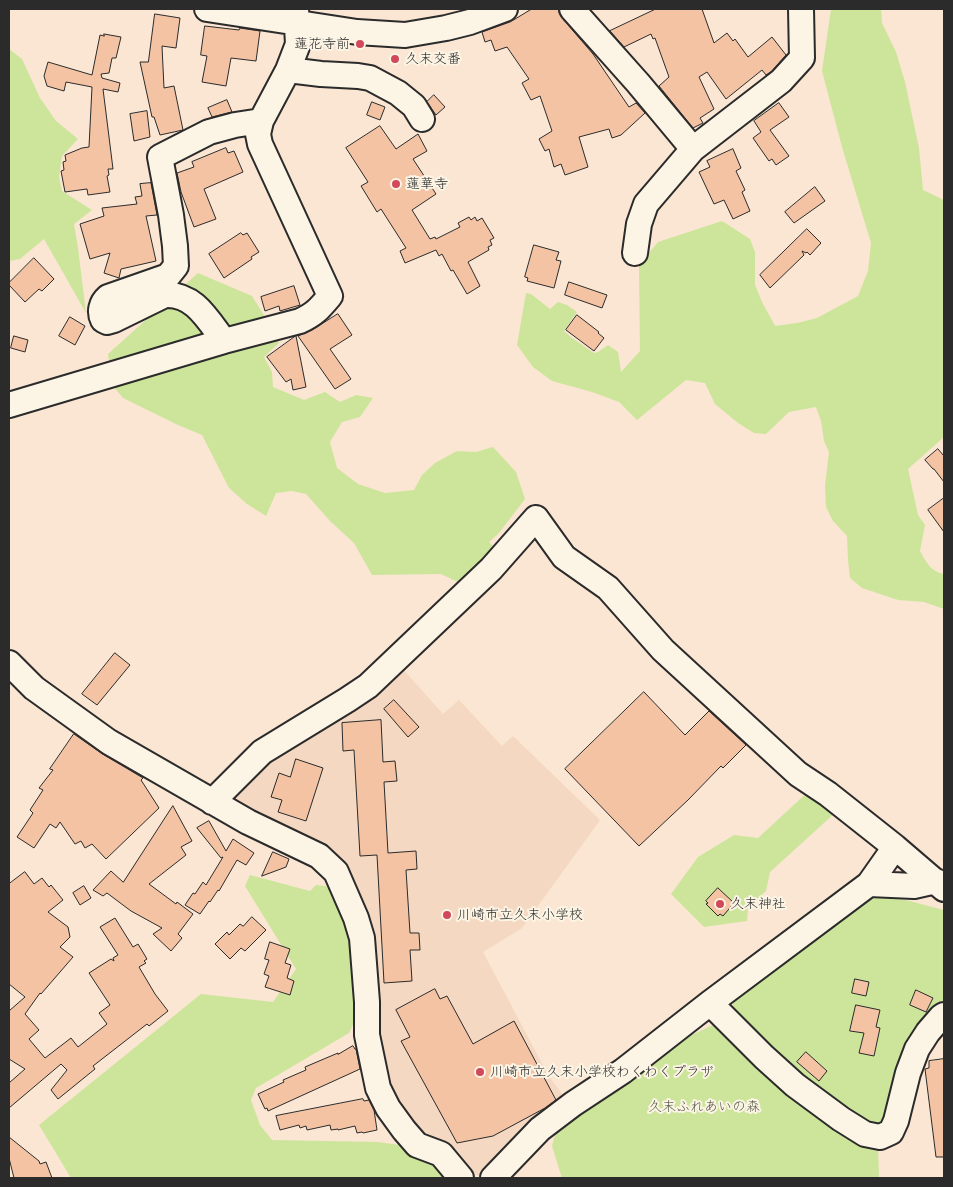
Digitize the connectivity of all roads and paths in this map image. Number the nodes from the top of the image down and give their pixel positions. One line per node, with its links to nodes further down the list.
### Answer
1 (207, 9): 5 (street)
2 (572, 9): 9 (street)
3 (801, 9): 9 (street)
4 (490, 11): 5 (street)
5 (297, 15): 6 (street)
6 (288, 70): 7 (street); 8 (street)
7 (422, 119)
8 (261, 121): 11 (street); 11 (street)
9 (693, 149): 10 (street)
10 (635, 252)
11 (224, 341): 12 (street)
12 (9, 405)
13 (9, 663): 14 (street)
14 (212, 802): 15 (street); 20 (street)
15 (895, 847): 16 (street); 17 (street)
16 (869, 884): 17 (street); 18 (street)
17 (940, 885)
18 (710, 1003): 19 (street); 21 (street)
19 (944, 1015)
20 (461, 1178)
21 (493, 1178)

